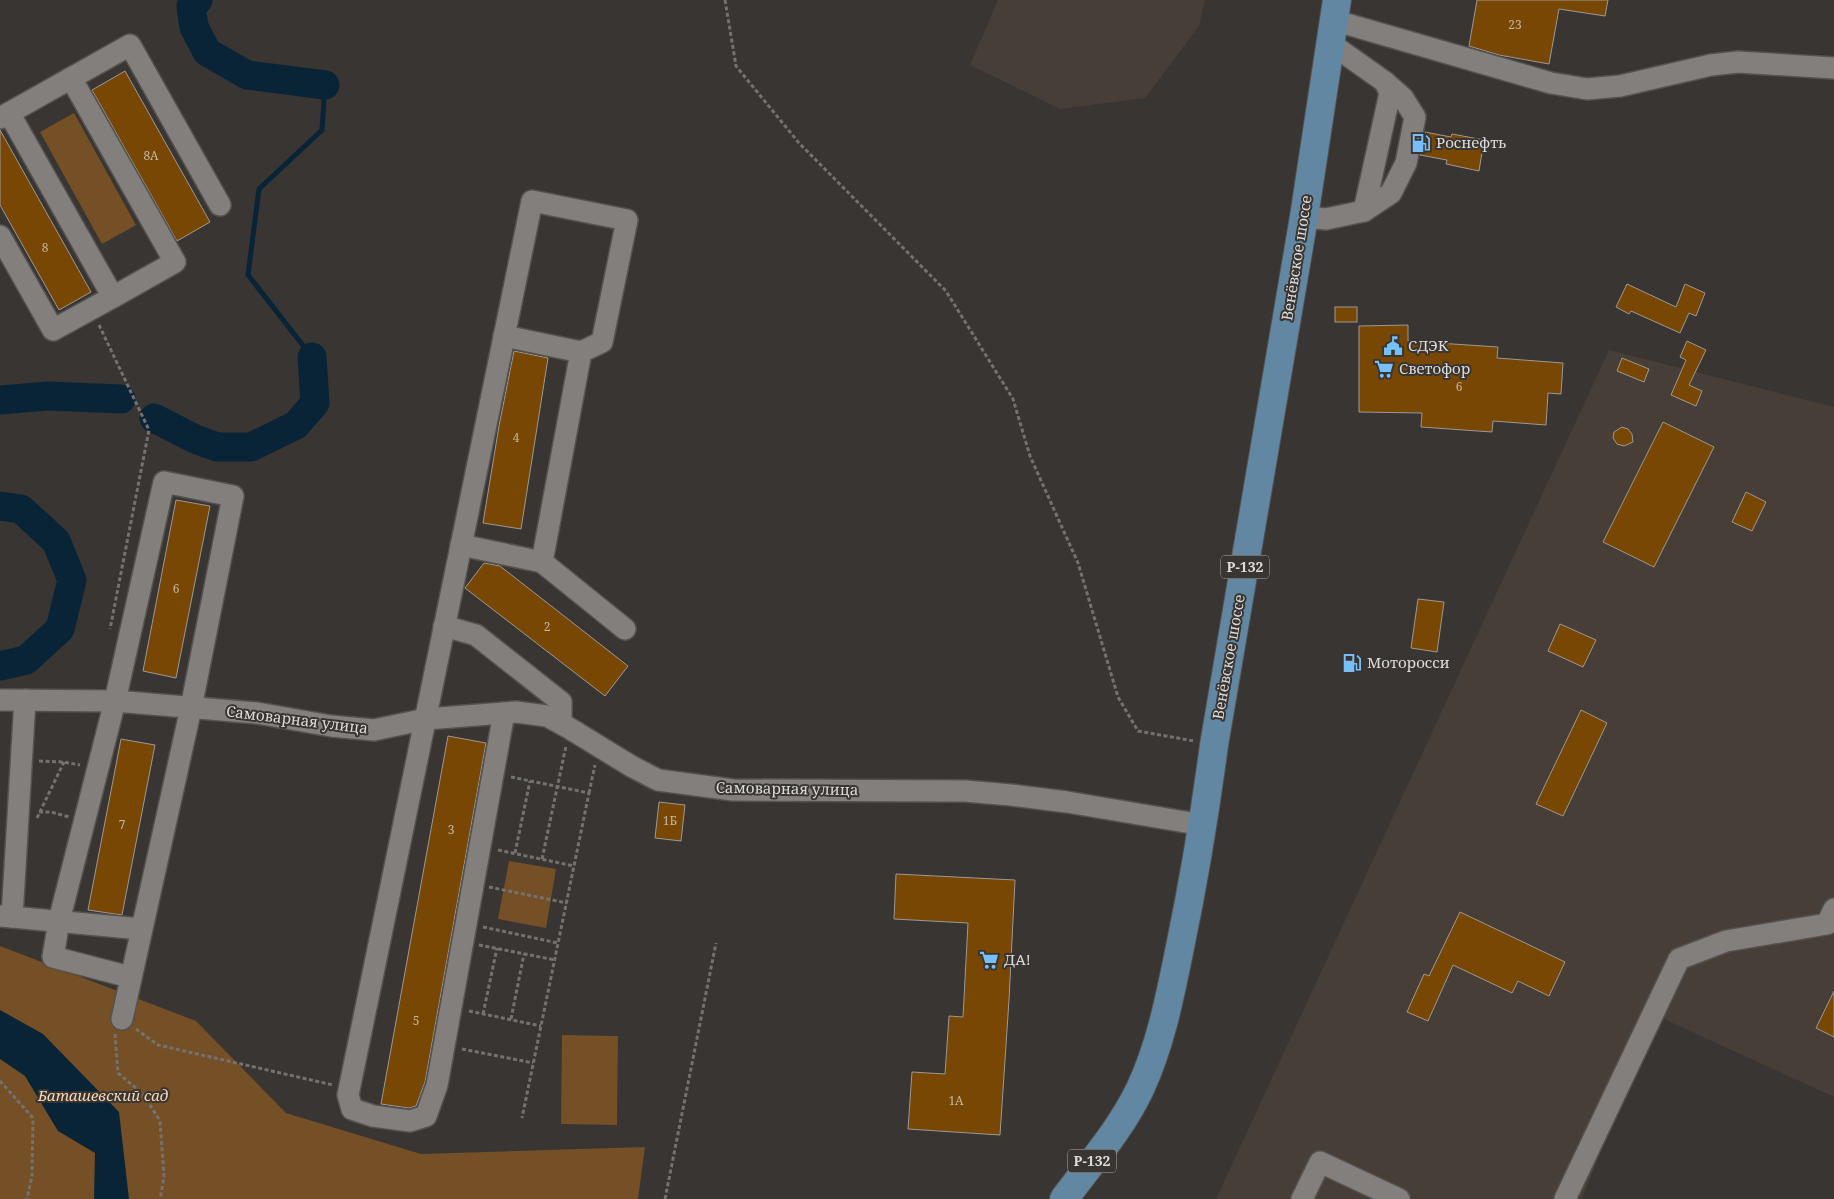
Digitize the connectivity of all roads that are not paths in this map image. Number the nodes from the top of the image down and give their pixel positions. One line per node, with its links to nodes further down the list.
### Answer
1 (1333, 21): 2 (street); 4 (street); 8 (main road, Венёвское шоссе / Р-132)
2 (1834, 68)
3 (71, 78): 5 (street); 6 (street); 10 (street)
4 (1385, 82): 7 (street); 7 (street)
5 (4, 115): 10 (street)
6 (220, 205)
7 (1364, 211): 8 (street)
8 (1304, 217): 24 (main road, Венёвское шоссе / Р-132)
9 (0, 236): 10 (street)
10 (113, 297)
11 (504, 336): 12 (street); 12 (street); 13 (street)
12 (581, 352): 14 (street)
13 (461, 545): 14 (street); 15 (street)
14 (542, 562): 16 (street)
15 (444, 626): 22 (street); 23 (street)
16 (625, 629)
17 (0, 700): 18 (street, Самоварная улица)
18 (25, 700): 19 (street, Самоварная улица); 26 (street)
19 (115, 701): 20 (street, Самоварная улица); 20 (street); 27 (street)
20 (191, 708): 22 (street, Самоварная улица); 28 (street)
21 (504, 713): 22 (street, Самоварная улица); 22 (street); 23 (street, Самоварная улица)
22 (426, 719)
23 (565, 726): 24 (street, Самоварная улица)
24 (1203, 825): 31 (main road, Венёвское шоссе / Р-132)
25 (1834, 909): 34 (street)
26 (6, 916): 27 (street)
27 (59, 921): 28 (street); 29 (street)
28 (141, 929): 29 (street)
29 (130, 977): 30 (street)
30 (122, 1019)
31 (1064, 1199)
32 (1302, 1199): 33 (street)
33 (1399, 1199)
34 (1565, 1199)

